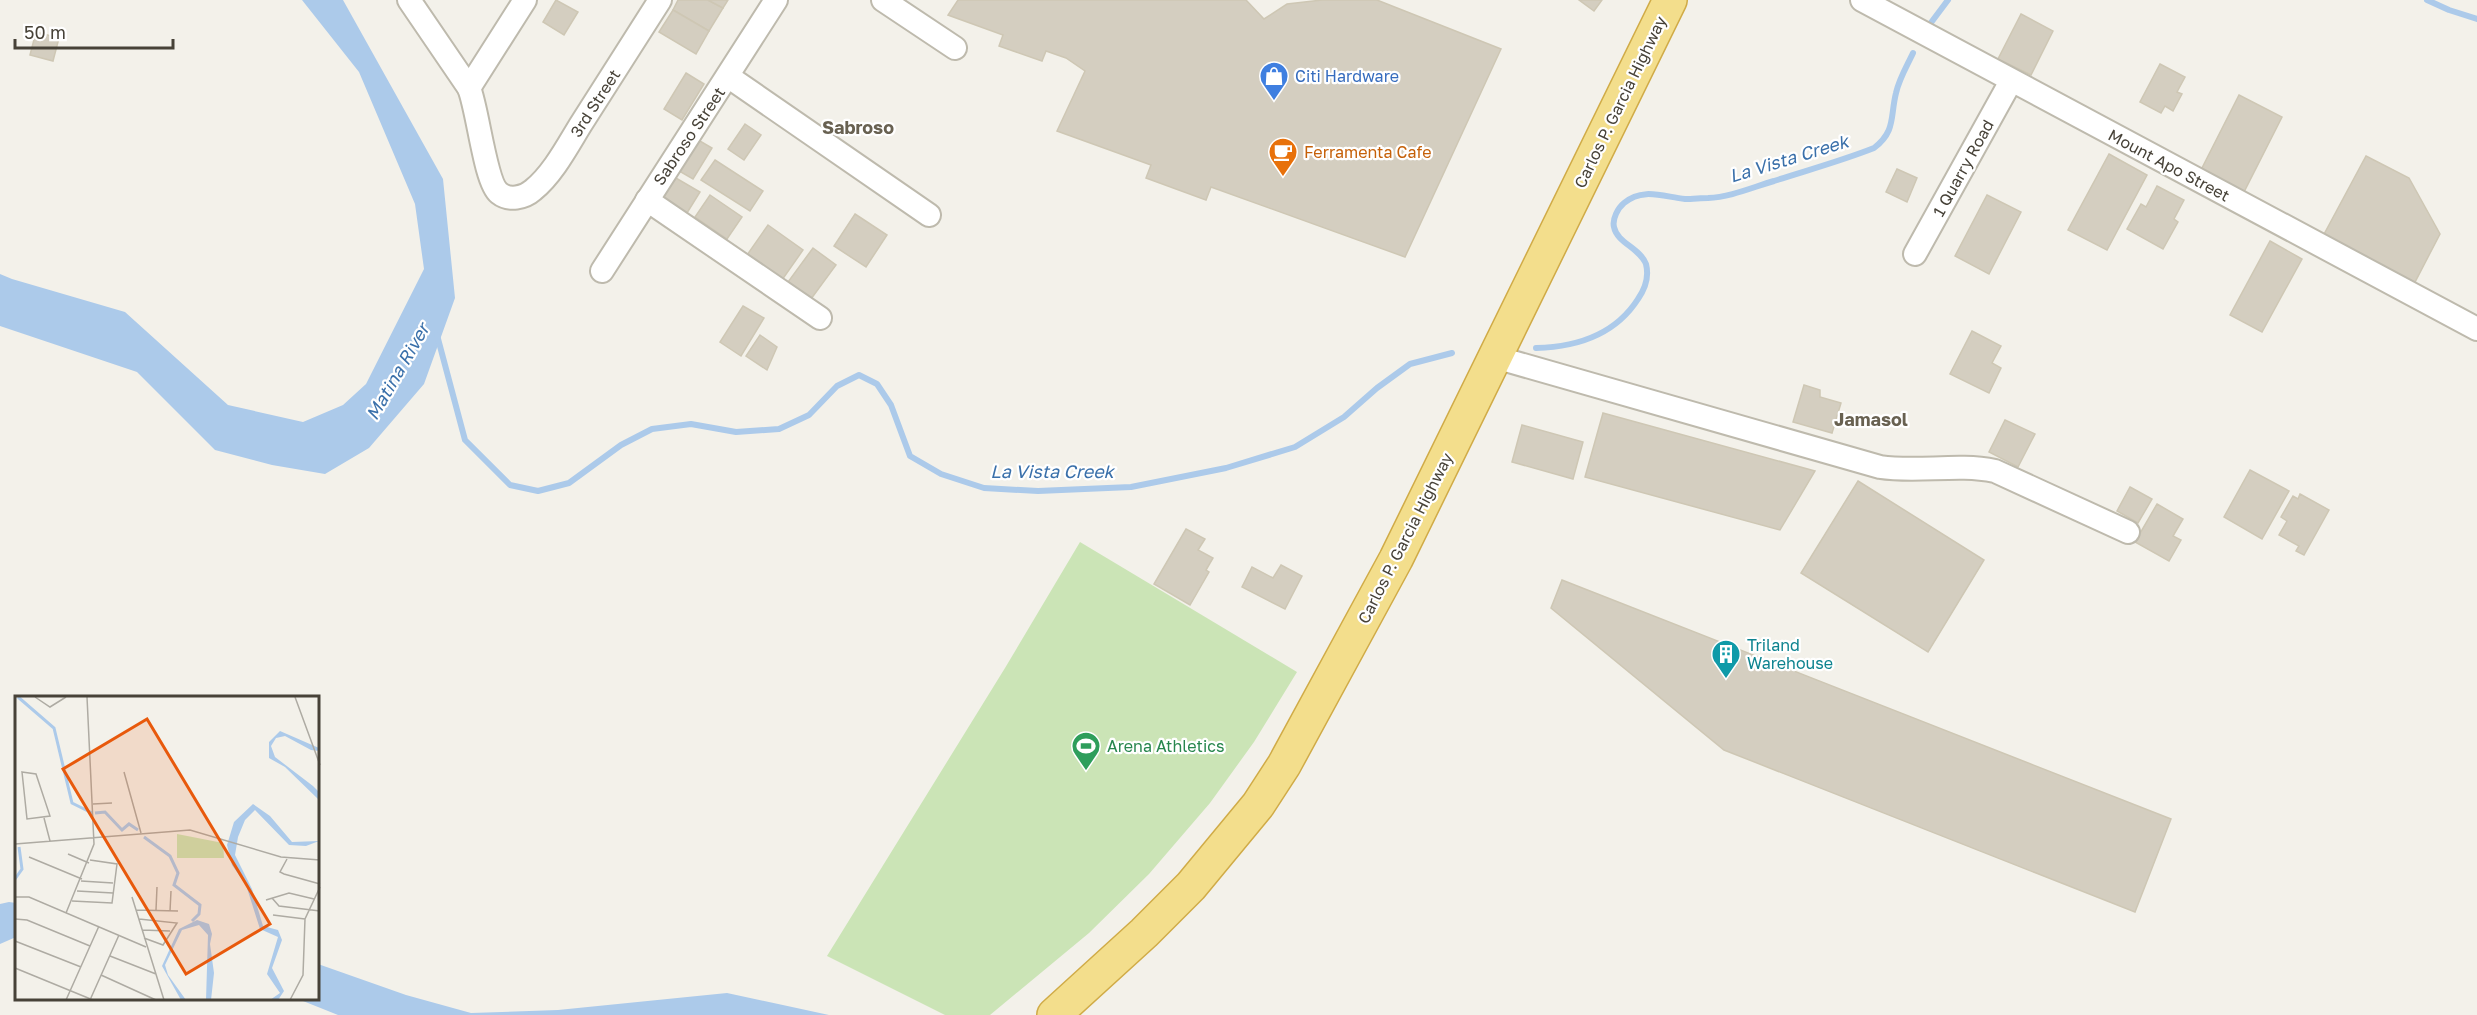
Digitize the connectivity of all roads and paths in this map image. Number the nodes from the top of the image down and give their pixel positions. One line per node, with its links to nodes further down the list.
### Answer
1 (409, 0): 11 (street)
2 (525, 0): 11 (street)
3 (660, 0): 11 (street, 3rd Street)
4 (776, 0): 9 (street, Sabroso Street)
5 (883, 0): 8 (street)
6 (1670, 0): 18 (highway, Carlos P. Garcia Highway)
7 (1862, 0): 10 (street, Mount Apo Street)
8 (955, 48)
9 (729, 77): 12 (street, Sabroso Street); 13 (street)
10 (2011, 81): 14 (street, 1 Quarry Road); 17 (street, Mount Apo Street)
11 (469, 88)
12 (647, 200): 15 (street, Sabroso Street); 16 (street)
13 (929, 214)
14 (1915, 254)
15 (602, 271)
16 (820, 318)
17 (2477, 329)
18 (1495, 357): 19 (street); 20 (highway, Carlos P. Garcia Highway)
19 (2128, 532)
20 (1053, 1015)

